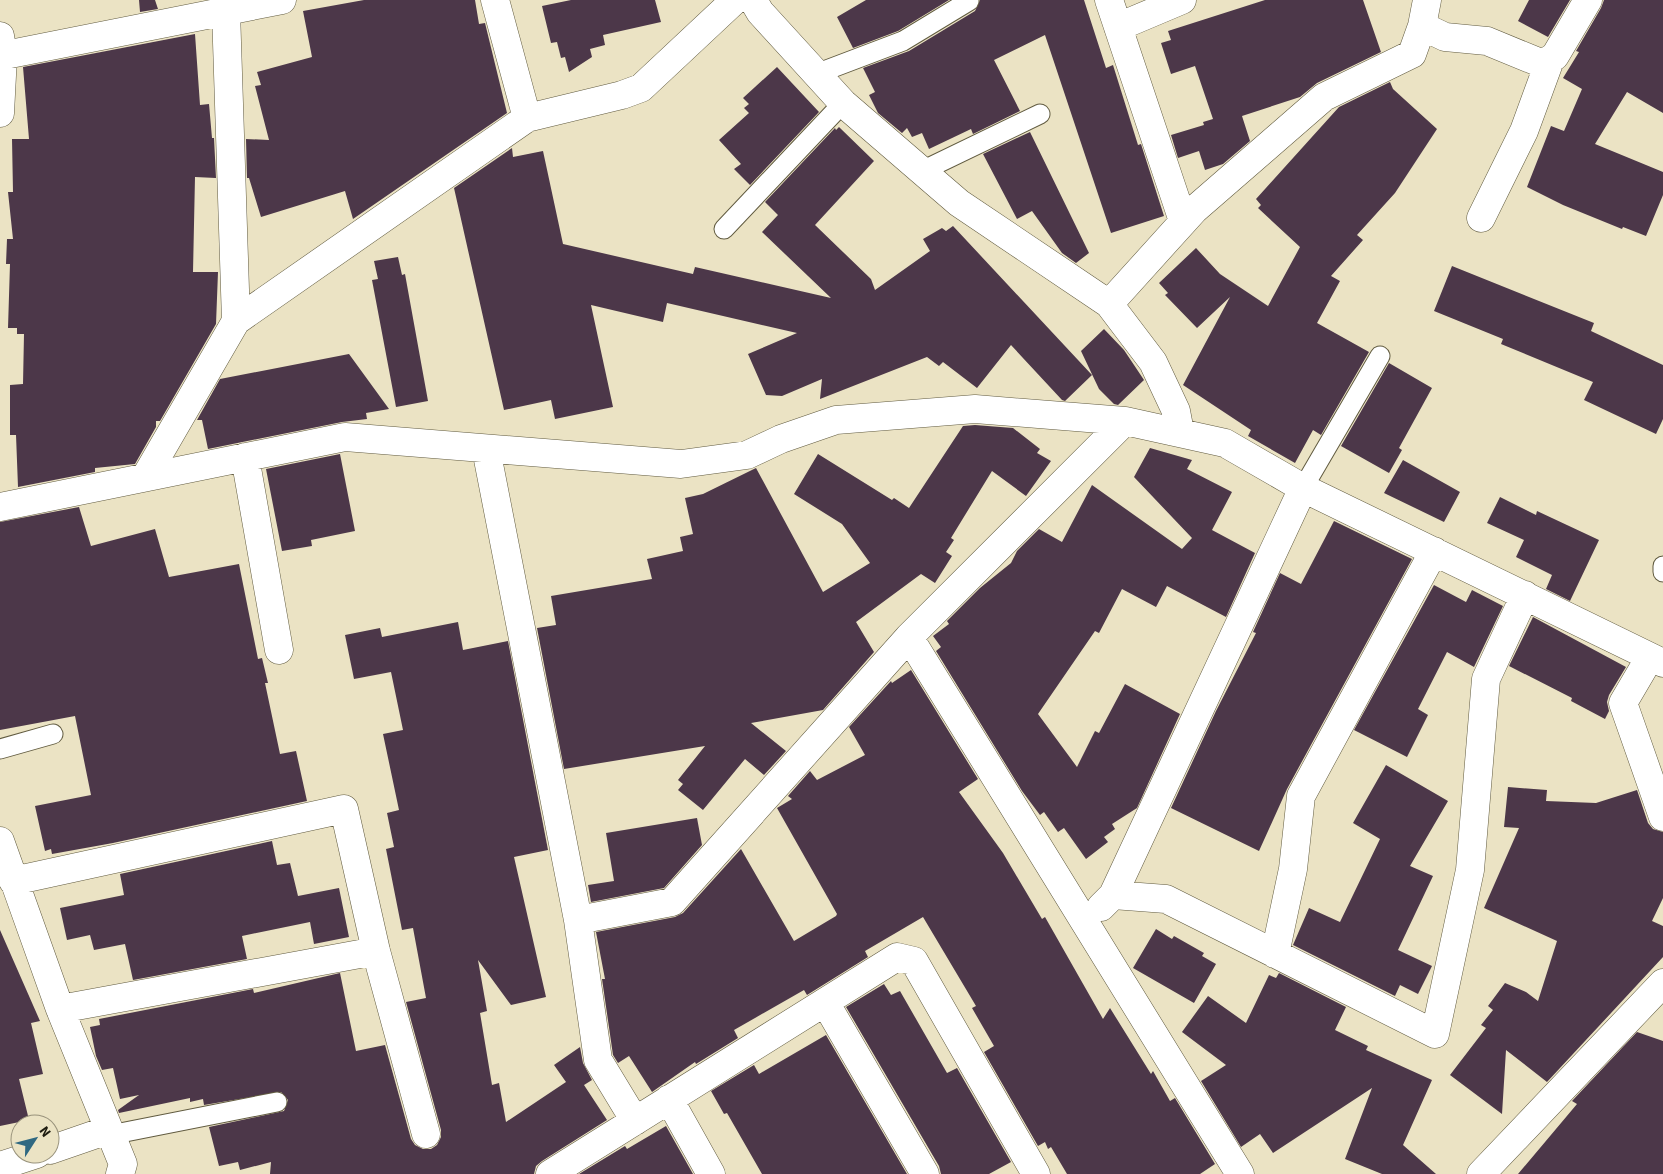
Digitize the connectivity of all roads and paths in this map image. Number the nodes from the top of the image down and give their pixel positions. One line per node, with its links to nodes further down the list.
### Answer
1 (282, 0): 9 (street)
2 (495, 0): 18 (street)
3 (735, 0): 18 (street)
4 (1109, 0): 11 (street)
5 (1182, 0): 11 (street)
6 (1588, 0): 13 (street)
7 (969, 1): 14 (lane)
8 (760, 4): 14 (street)
9 (226, 11): 12 (street); 24 (street)
10 (1424, 13): 13 (street); 21 (street)
11 (1118, 27): 21 (street)
12 (1, 49): 16 (street)
13 (1550, 60): 20 (street)
14 (816, 74): 15 (street)
15 (843, 103): 19 (street); 22 (lane)
16 (0, 113)
17 (1040, 114): 19 (lane)
18 (527, 118): 24 (street)
19 (922, 171): 23 (street)
20 (1481, 218)
21 (1182, 221): 23 (street)
22 (724, 229)
23 (1109, 304): 27 (street)
24 (236, 321): 30 (street)
25 (1380, 356): 31 (lane)
26 (1125, 421): 27 (street); 28 (street); 37 (street)
27 (1180, 432): 31 (street)
28 (486, 448): 29 (street); 46 (street)
29 (245, 456): 30 (street); 38 (street)
30 (146, 476): 32 (street)
31 (1303, 488): 33 (street); 45 (street)
32 (0, 507)
33 (1434, 551): 36 (street); 49 (street)
34 (1663, 566): 35 (lane)
35 (1663, 572)
36 (1525, 595): 39 (street); 49 (street)
37 (909, 637): 46 (street); 47 (street)
38 (279, 650)
39 (1657, 660): 42 (street)
40 (52, 734): 41 (lane)
41 (0, 750)
42 (1663, 817)
43 (0, 841): 44 (street)
44 (13, 881): 48 (street); 52 (street)
45 (1113, 895): 47 (street); 49 (street)
46 (578, 920): 55 (street)
47 (1086, 921): 64 (street)
48 (376, 950): 52 (street); 57 (street)
49 (1275, 954)
50 (1663, 983): 65 (street)
51 (825, 1002): 53 (street); 62 (street); 63 (street)
52 (60, 1009): 56 (street)
53 (669, 1099): 55 (street); 61 (street)
54 (277, 1102): 56 (lane)
55 (635, 1121): 60 (street)
56 (109, 1133): 58 (street); 59 (street)
57 (426, 1134)
58 (60, 1147)
59 (120, 1174)
60 (550, 1174)
61 (711, 1174)
62 (925, 1174)
63 (1036, 1174)
64 (1240, 1174)
65 (1481, 1174)

